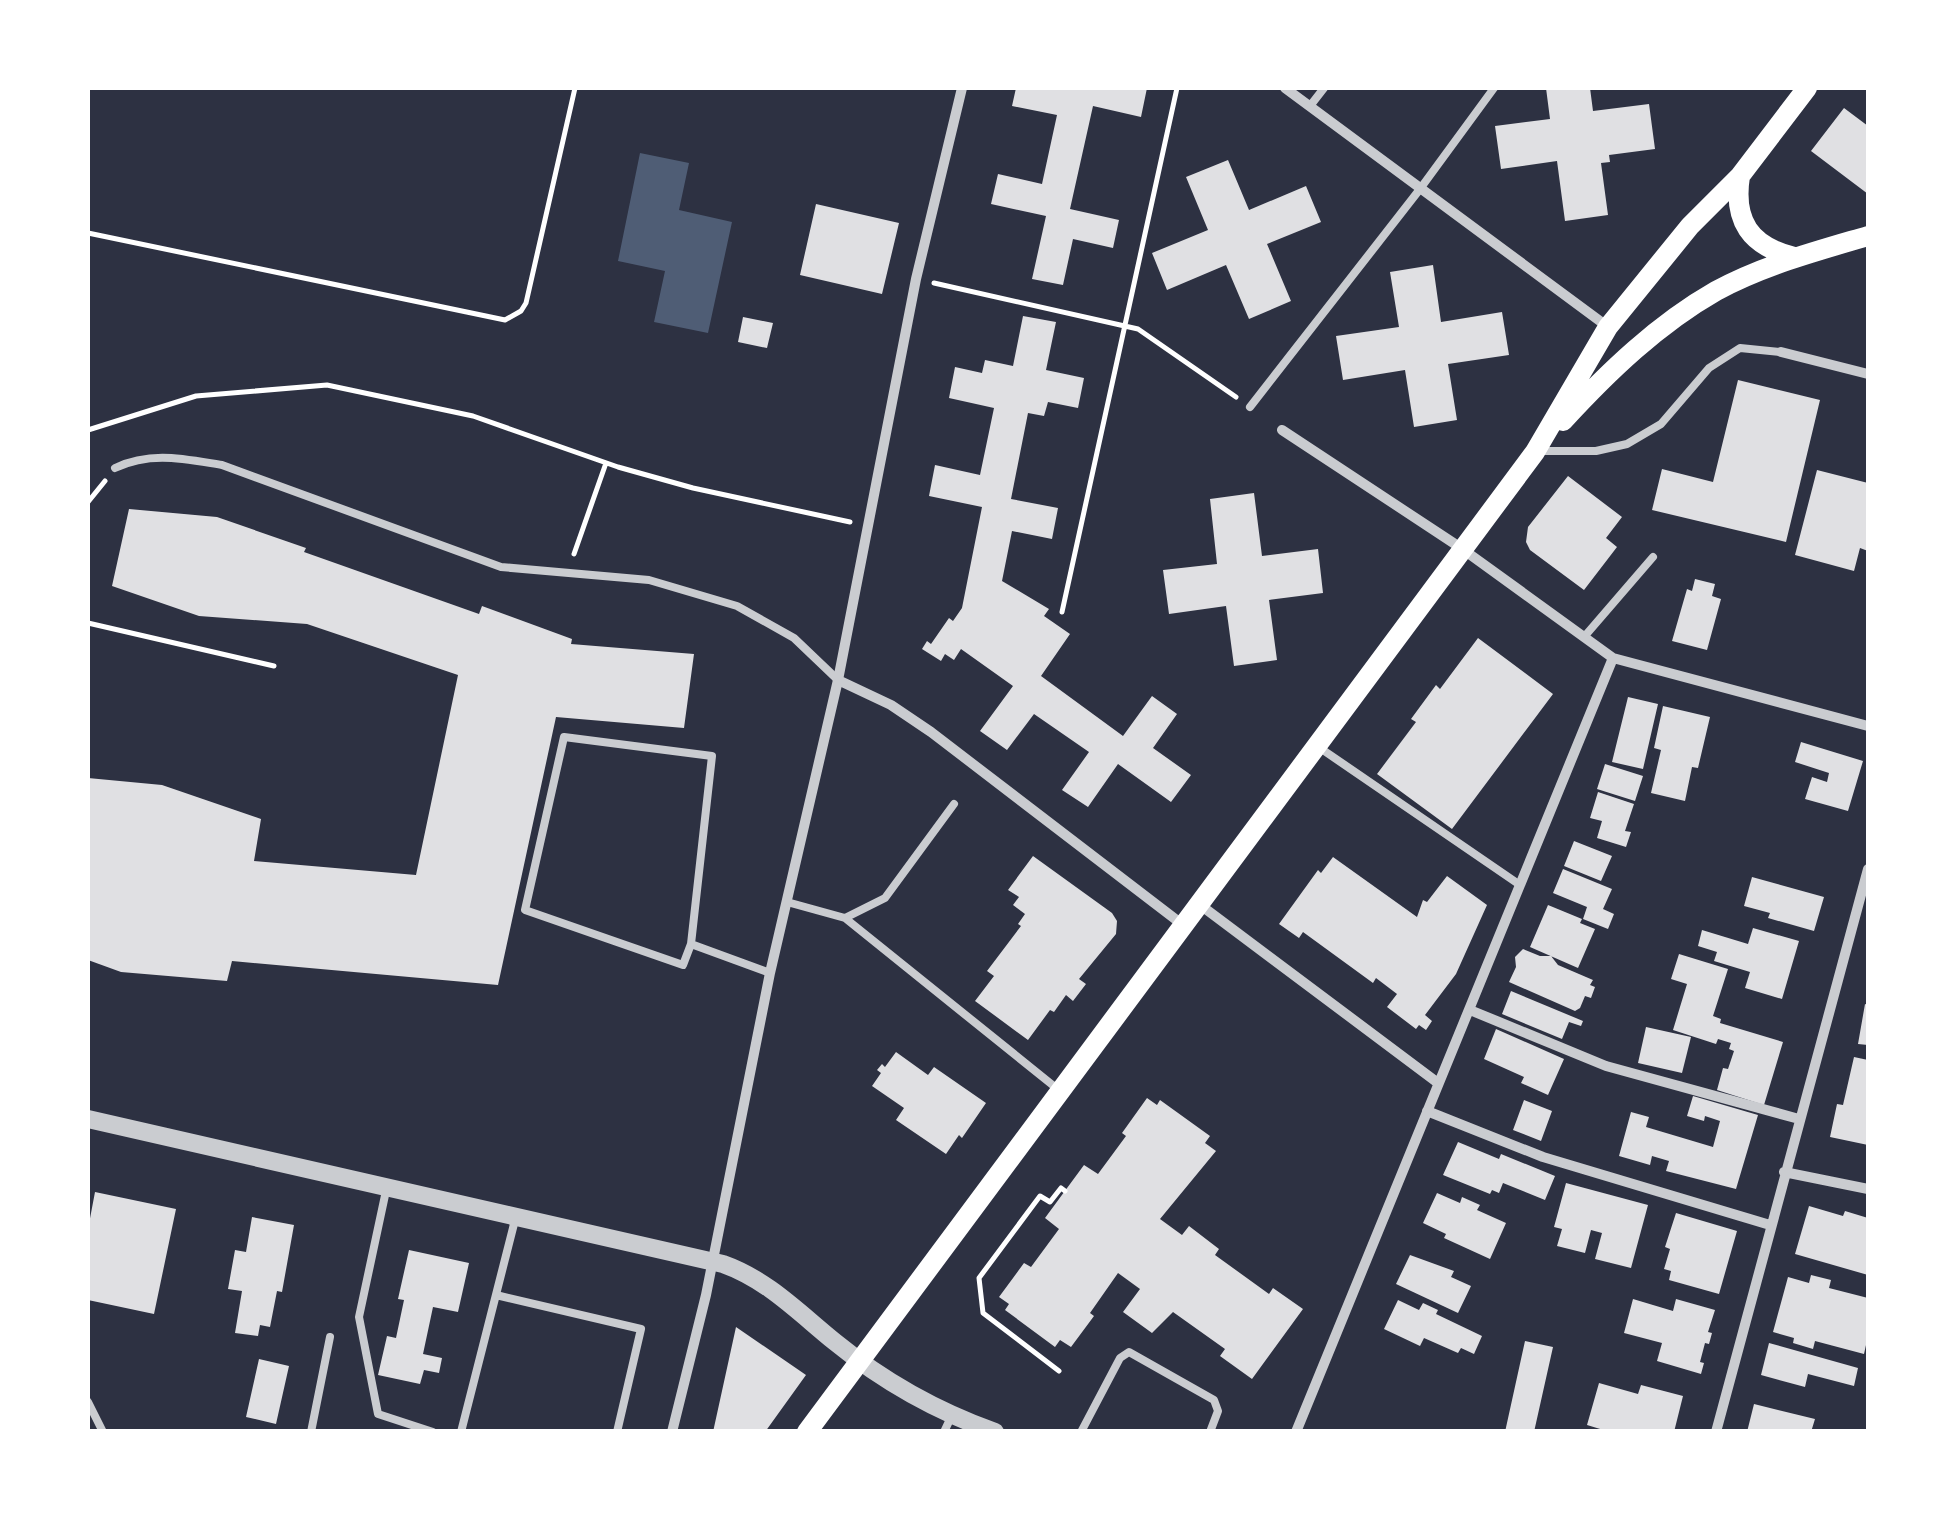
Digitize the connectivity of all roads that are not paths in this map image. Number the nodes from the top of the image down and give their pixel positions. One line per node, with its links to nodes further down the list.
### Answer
1 (962, 88): 22 (street)
2 (1285, 88): 6 (street)
3 (1324, 88): 6 (lane)
4 (1494, 88): 8 (lane)
5 (1807, 88): 7 (main road)
6 (1310, 106): 8 (street)
7 (1740, 176): 10 (main road); 11 (main road)
8 (1420, 190): 11 (street); 14 (lane)
9 (1868, 236): 10 (main road)
10 (1794, 257): 16 (main road)
11 (1608, 327): 16 (main road)
12 (1782, 352): 13 (street); 16 (lane)
13 (1868, 374)
14 (1250, 407)
15 (1282, 430): 18 (street)
16 (1535, 452): 18 (main road)
17 (115, 468): 22 (lane)
18 (1462, 548): 20 (street); 24 (main road)
19 (1653, 557): 20 (lane)
20 (1584, 636): 21 (street)
21 (1613, 658): 23 (street); 27 (street)
22 (838, 680): 28 (street); 31 (street)
23 (1868, 726)
24 (1316, 746): 27 (lane); 29 (main road)
25 (954, 804): 30 (lane)
26 (1868, 869): 38 (street)
27 (1520, 885): 34 (street)
28 (787, 902): 30 (lane); 33 (street)
29 (1199, 904): 31 (main road); 35 (street)
30 (845, 918): 36 (lane)
31 (1184, 926): 36 (main road)
32 (691, 944): 32 (lane); 33 (lane)
33 (770, 973): 45 (street)
34 (1470, 1010): 35 (street); 38 (street)
35 (1438, 1082): 37 (street)
36 (1062, 1092): 48 (main road)
37 (1426, 1111): 44 (street); 61 (street)
38 (1799, 1120): 40 (street)
39 (88, 1123): 41 (street)
40 (1784, 1172): 42 (street); 44 (street)
41 (387, 1186): 43 (street); 53 (lane)
42 (1868, 1189)
43 (516, 1215): 45 (street); 46 (lane)
44 (1770, 1225): 62 (street)
45 (713, 1260): 48 (street); 56 (street)
46 (496, 1295): 54 (lane); 55 (lane)
47 (330, 1337): 52 (lane)
48 (860, 1361): 50 (street); 57 (main road)
49 (88, 1402): 51 (lane)
50 (948, 1423): 58 (street)
51 (103, 1432)
52 (311, 1432)
53 (433, 1432)
54 (462, 1432)
55 (617, 1432)
56 (672, 1432)
57 (808, 1432)
58 (995, 1432)
59 (1081, 1432): 60 (lane)
60 (1210, 1432)
61 (1296, 1432)
62 (1716, 1432)

